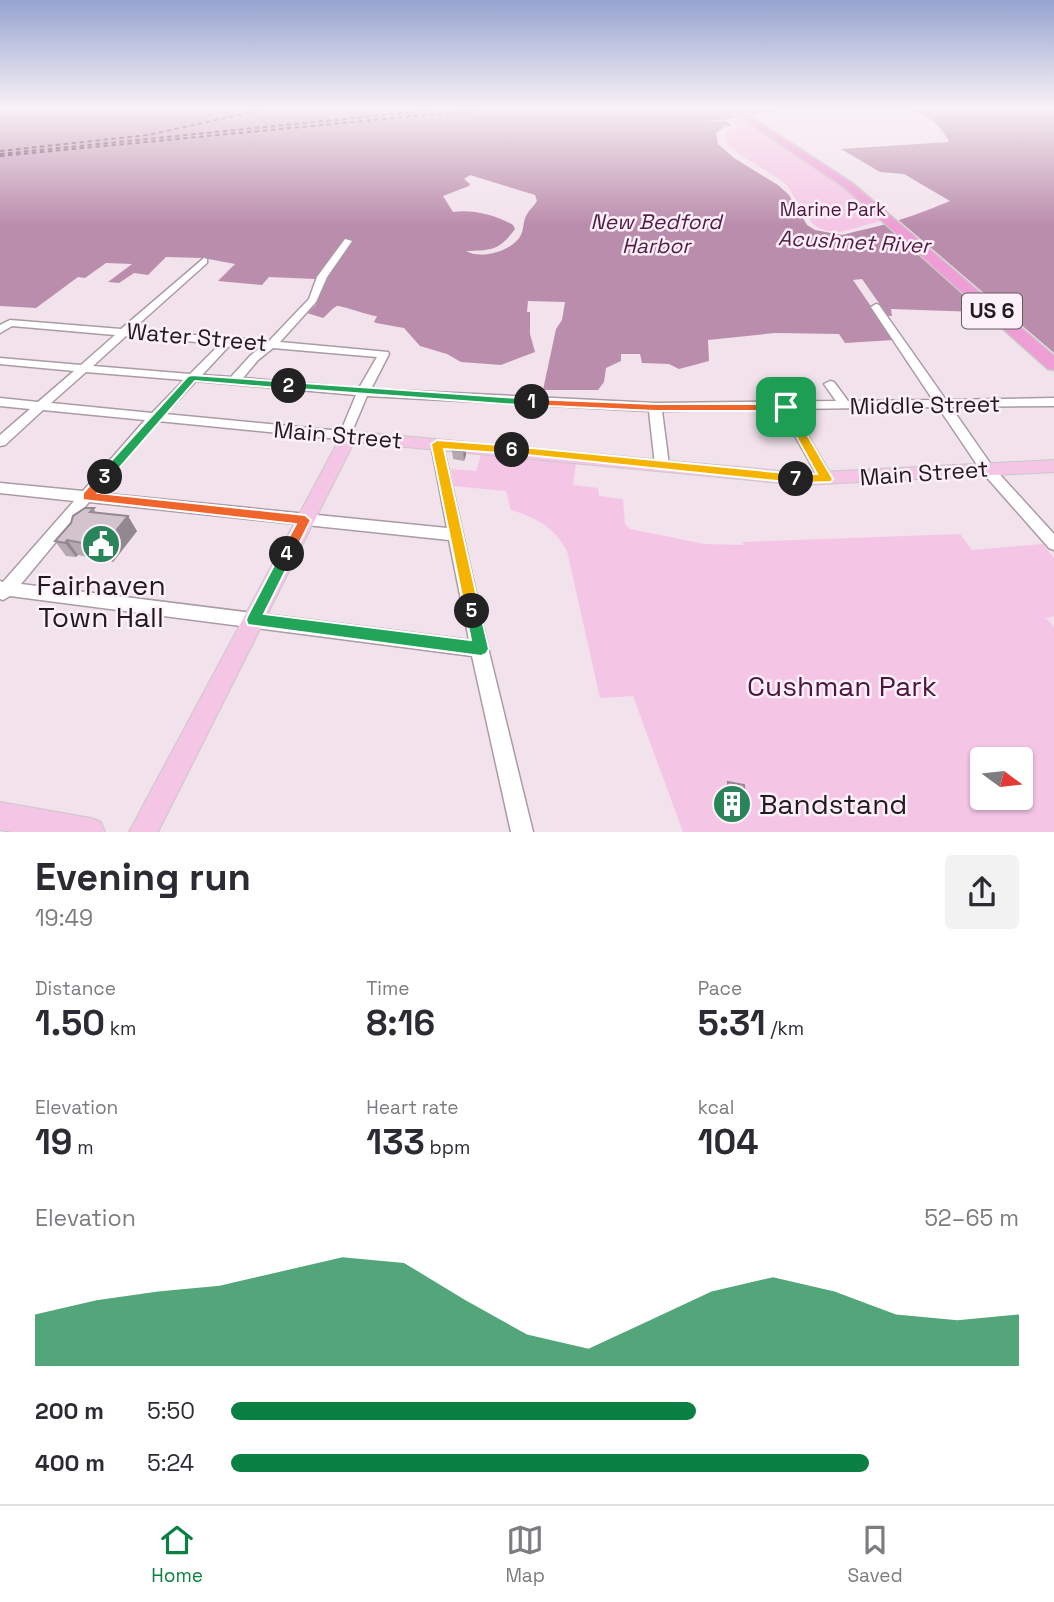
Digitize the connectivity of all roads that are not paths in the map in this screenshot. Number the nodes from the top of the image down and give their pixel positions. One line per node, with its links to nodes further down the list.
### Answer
1 (791, 147): 10 (highway, US 6)
2 (348, 241): 8 (street)
3 (204, 261): 6 (street)
4 (876, 307): 18 (street)
5 (0, 330): 6 (street, Water Street)
6 (125, 331): 7 (street, Water Street); 11 (street)
7 (229, 340): 8 (street, Water Street); 12 (street)
8 (272, 344): 13 (street); 15 (street, Water Street)
9 (0, 361): 11 (street, Middle Street)
10 (1051, 362)
11 (83, 368): 12 (street, Middle Street); 19 (street)
12 (192, 378): 13 (street, Middle Street); 23 (street)
13 (234, 381): 15 (street, Middle Street)
14 (830, 384): 20 (street)
15 (363, 391): 21 (street, Middle Street); 24 (street)
16 (0, 402): 19 (street, Main Street)
17 (1054, 402): 18 (street, Middle Street)
18 (943, 405): 20 (street, Middle Street); 29 (street)
19 (40, 406): 23 (street, Main Street); 25 (street)
20 (845, 406): 22 (street, Middle Street)
21 (655, 407): 22 (street, Middle Street); 27 (street)
22 (786, 407): 30 (street)
23 (155, 417): 24 (street, Main Street); 32 (street)
24 (349, 436): 26 (main road, Main Street); 33 (main road)
25 (0, 442)
26 (437, 444): 27 (main road, Main Street); 34 (street)
27 (662, 465): 30 (main road, Main Street)
28 (1054, 466): 29 (main road, Main Street)
29 (987, 469): 30 (main road, Main Street); 35 (street)
30 (826, 479)
31 (0, 488): 32 (street)
32 (88, 497): 33 (street); 36 (street)
33 (305, 520): 34 (street); 37 (main road)
34 (456, 535): 38 (street)
35 (1054, 544)
36 (2, 591): 37 (street)
37 (254, 620): 38 (street); 41 (main road)
38 (481, 649): 42 (street)
39 (0, 816): 40 (main road)
40 (91, 832)
41 (143, 832)
42 (522, 832)

